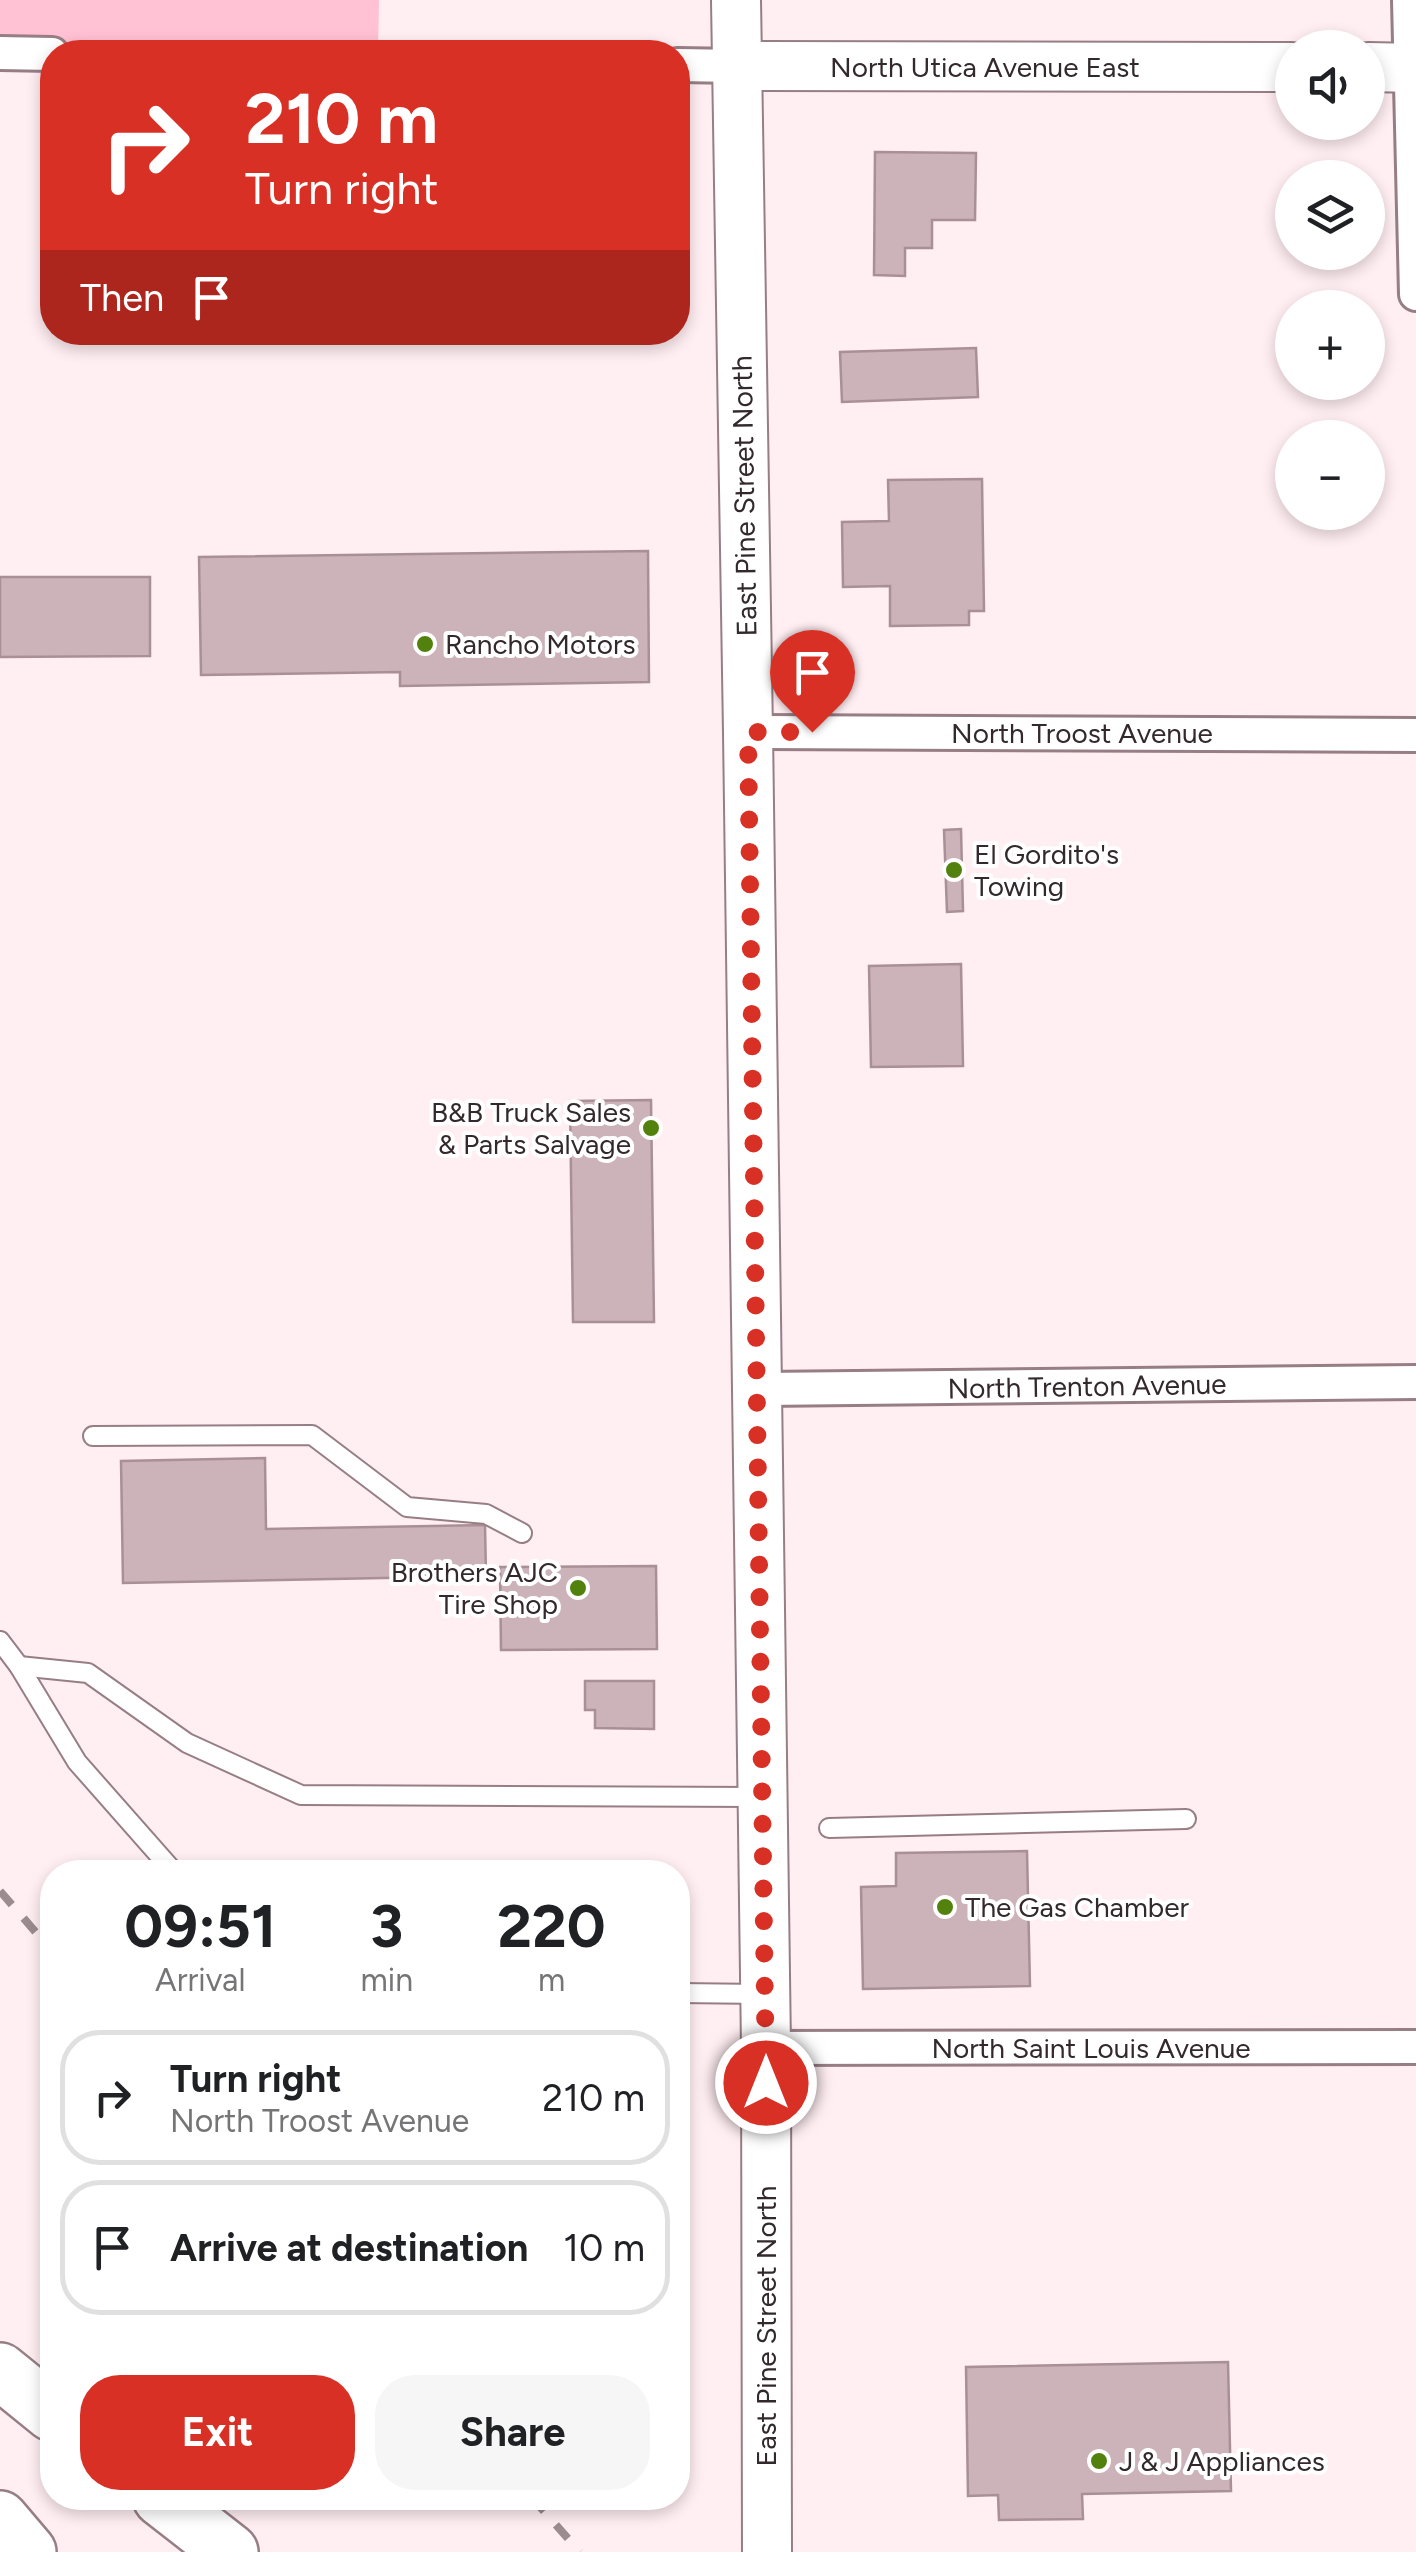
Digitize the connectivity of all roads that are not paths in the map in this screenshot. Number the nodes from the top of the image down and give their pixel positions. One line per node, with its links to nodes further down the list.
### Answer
1 (736, 0): 6 (main road, East Pine Street North)
2 (1410, 0): 8 (street)
3 (0, 52): 4 (street)
4 (40, 54)
5 (690, 66): 6 (street, North Utica Avenue East)
6 (737, 66): 7 (main road, North Utica Avenue East); 10 (main road, East Pine Street North)
7 (1275, 67)
8 (1398, 68): 9 (street)
9 (1416, 294)
10 (748, 732): 11 (street, North Troost Avenue); 13 (main road, East Pine Street North)
11 (1416, 735)
12 (1416, 1382): 13 (street, North Trenton Avenue)
13 (757, 1389): 18 (main road, East Pine Street North)
14 (93, 1436): 15 (lane)
15 (522, 1533)
16 (0, 1640): 17 (lane)
17 (19, 1666): 18 (lane); 21 (lane)
18 (762, 1796): 23 (main road, East Pine Street North)
19 (1186, 1820): 20 (lane)
20 (829, 1828)
21 (163, 1860)
22 (690, 1993): 23 (lane)
23 (765, 1994): 25 (main road, East Pine Street North)
24 (1416, 2046): 25 (street, North Saint Louis Avenue)
25 (766, 2048): 32 (main road, East Pine Street North)
26 (0, 2371): 27 (highway)
27 (40, 2403)
28 (176, 2510): 31 (highway)
29 (0, 2519): 30 (highway)
30 (28, 2552)
31 (230, 2552)
32 (767, 2552)

